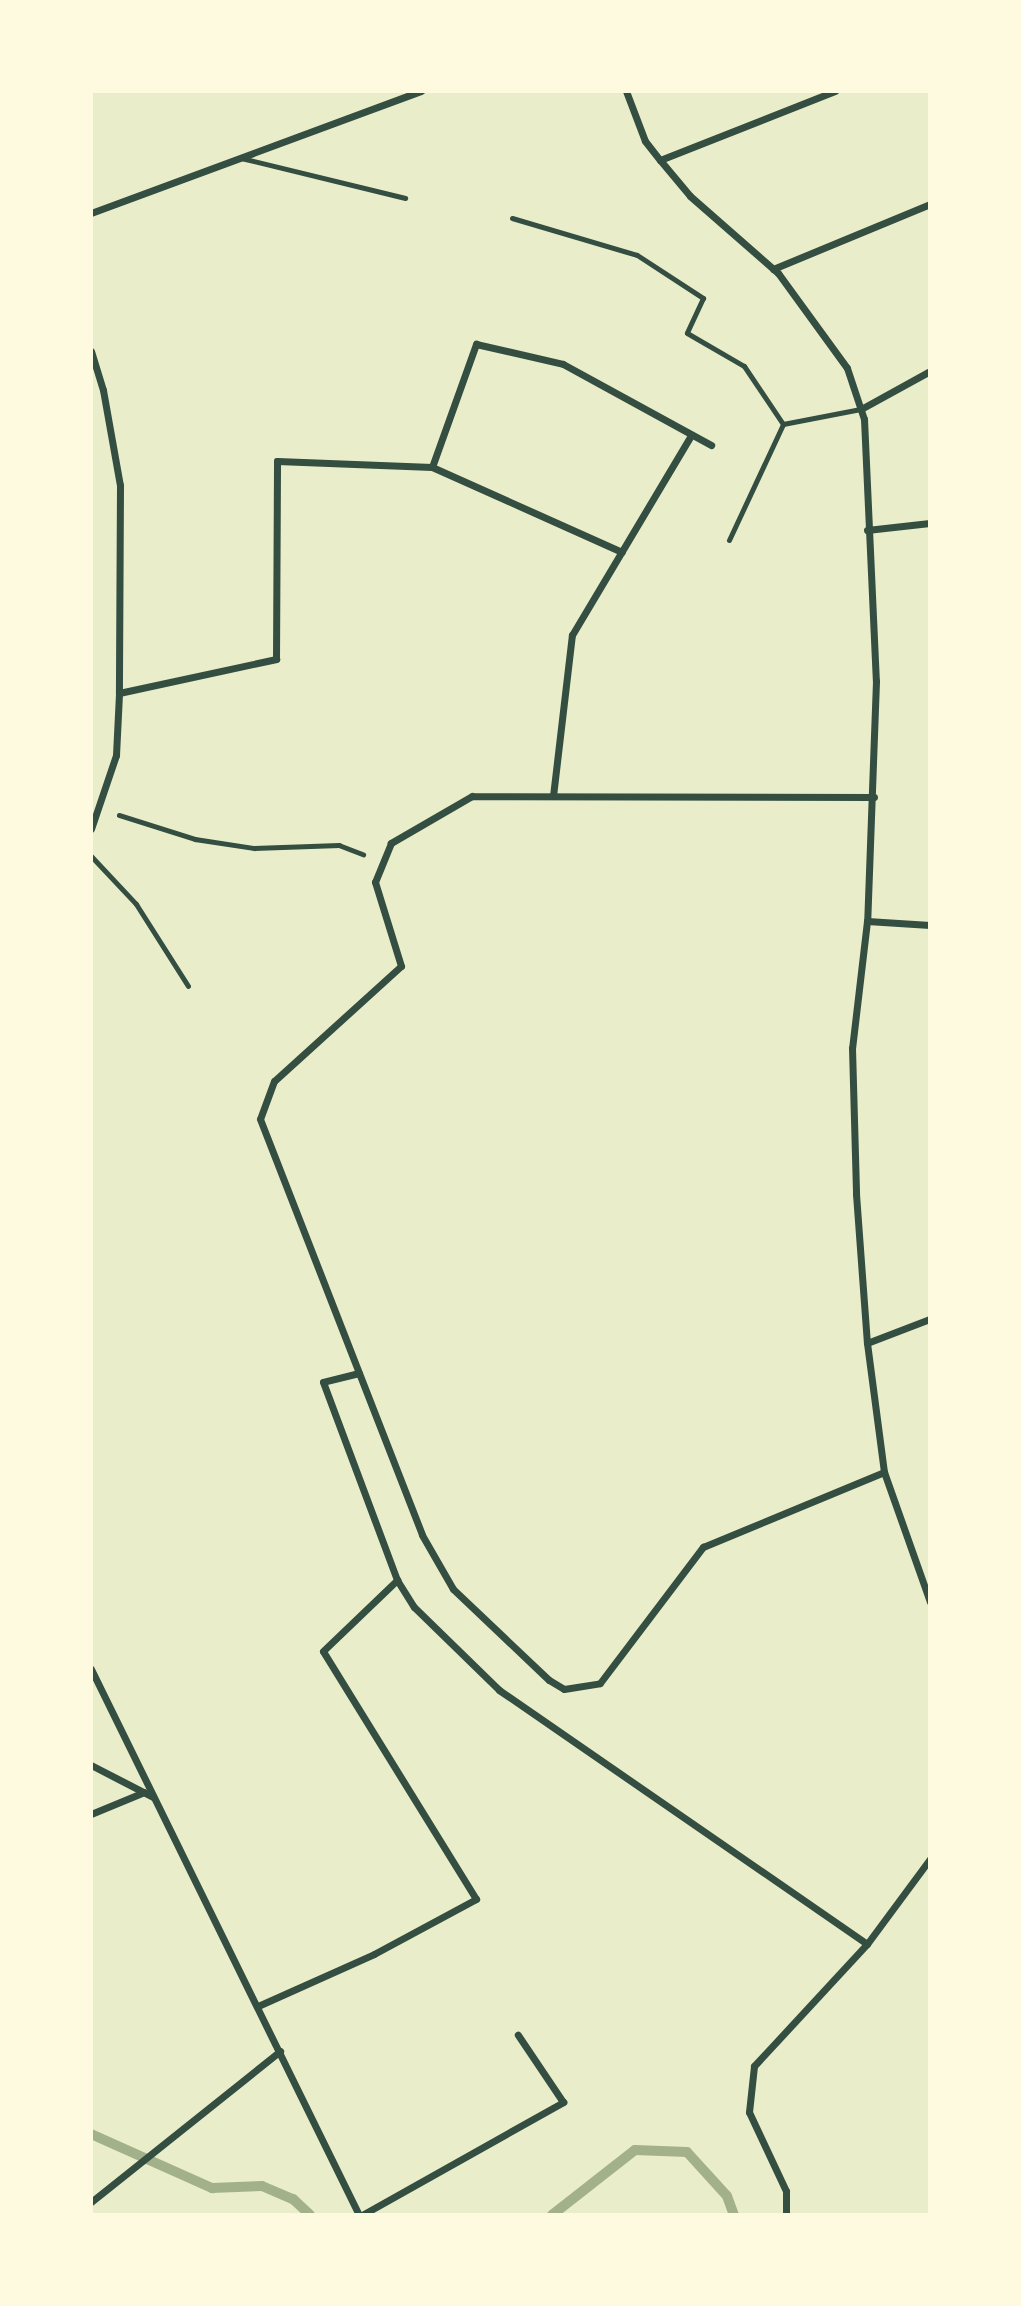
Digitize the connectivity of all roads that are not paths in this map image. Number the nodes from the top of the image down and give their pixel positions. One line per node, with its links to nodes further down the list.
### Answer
1 (421, 91): 4 (street)
2 (626, 91): 5 (street)
3 (835, 91): 5 (street)
4 (241, 158): 6 (lane); 8 (street)
5 (660, 160): 10 (street)
6 (405, 198)
7 (930, 204): 10 (street)
8 (91, 213)
9 (512, 218): 14 (lane)
10 (773, 269): 13 (street)
11 (91, 351): 22 (street)
12 (930, 371): 13 (street)
13 (861, 409): 14 (lane); 19 (street)
14 (783, 424): 20 (lane)
15 (691, 435): 16 (street); 17 (street); 21 (street)
16 (711, 445)
17 (432, 467): 21 (street); 22 (street)
18 (930, 523): 19 (street)
19 (867, 530): 24 (street)
20 (729, 540)
21 (622, 552): 23 (street)
22 (119, 693): 25 (street)
23 (554, 796): 24 (street); 32 (street)
24 (874, 797): 27 (street)
25 (91, 829)
26 (91, 856): 29 (lane)
27 (867, 921): 28 (street); 31 (street)
28 (930, 925)
29 (188, 986)
30 (930, 1319): 31 (street)
31 (867, 1343): 33 (street)
32 (359, 1373): 33 (street); 34 (street)
33 (884, 1472): 35 (street)
34 (397, 1580): 42 (street); 43 (street)
35 (930, 1602)
36 (91, 1669): 39 (street)
37 (91, 1765): 38 (street)
38 (144, 1792): 39 (street); 40 (street)
39 (154, 1797): 43 (street)
40 (91, 1814)
41 (930, 1859): 42 (street)
42 (867, 1944): 48 (street)
43 (258, 2006): 45 (street)
44 (518, 2035): 47 (street)
45 (280, 2051): 46 (street); 47 (street)
46 (91, 2202)
47 (360, 2215)
48 (786, 2215)

